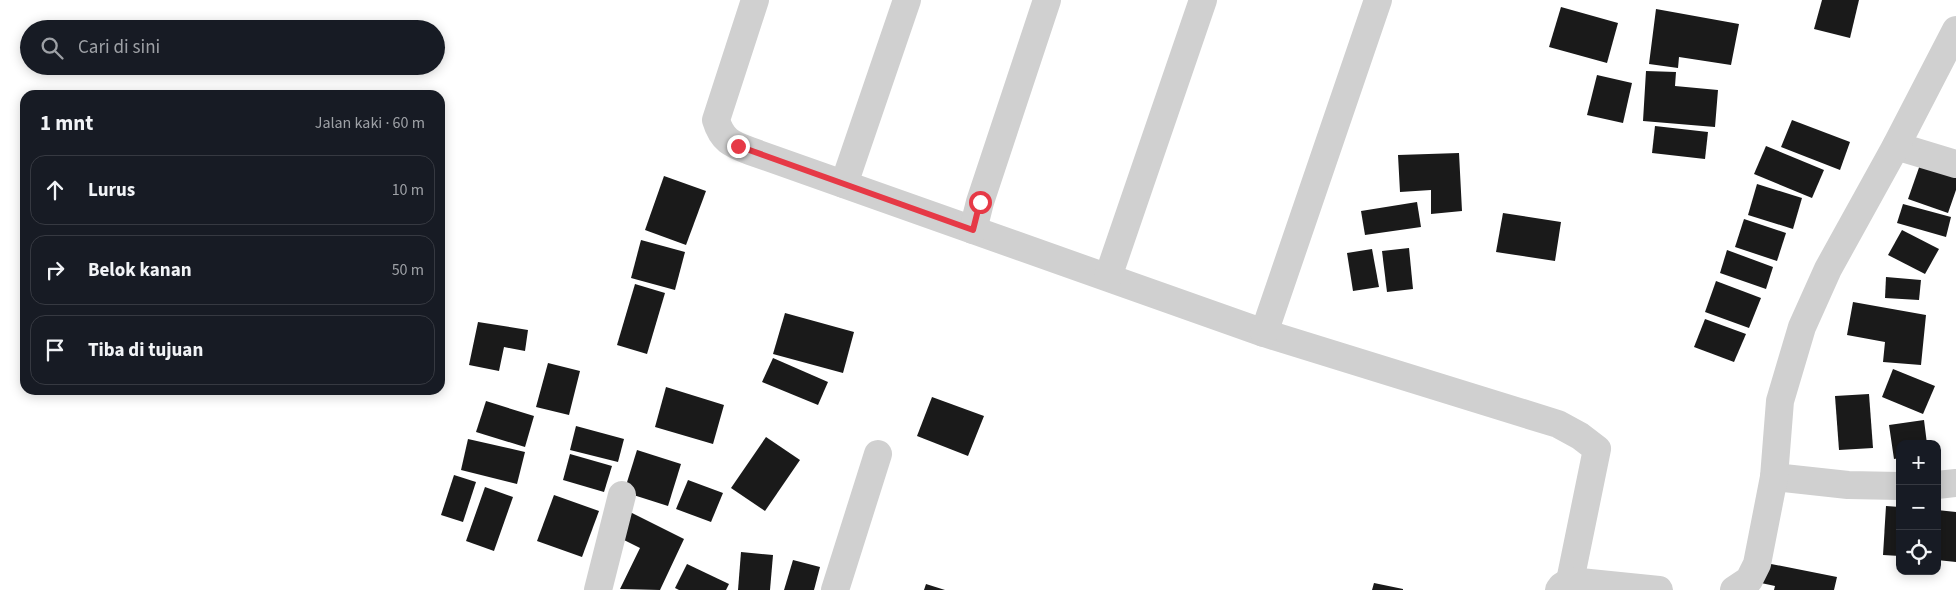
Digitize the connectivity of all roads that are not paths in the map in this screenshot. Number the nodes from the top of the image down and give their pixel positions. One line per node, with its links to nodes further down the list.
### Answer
1 (755, 0): 9 (street)
2 (907, 0): 9 (street)
3 (1047, 0): 10 (street)
4 (1203, 0): 11 (street)
5 (1378, 0): 12 (street)
6 (1956, 30): 7 (street)
7 (1896, 146): 8 (street); 14 (street)
8 (1956, 164)
9 (844, 184): 10 (street)
10 (973, 230): 11 (street)
11 (1108, 277): 12 (street)
12 (1264, 334): 19 (street)
13 (878, 454): 21 (street)
14 (1774, 477): 17 (street); 23 (street)
15 (1956, 483): 16 (street)
16 (1941, 485)
17 (1896, 486)
18 (622, 495): 20 (street)
19 (1564, 585): 22 (street)
20 (598, 590)
21 (835, 590)
22 (1659, 590)
23 (1734, 590)

